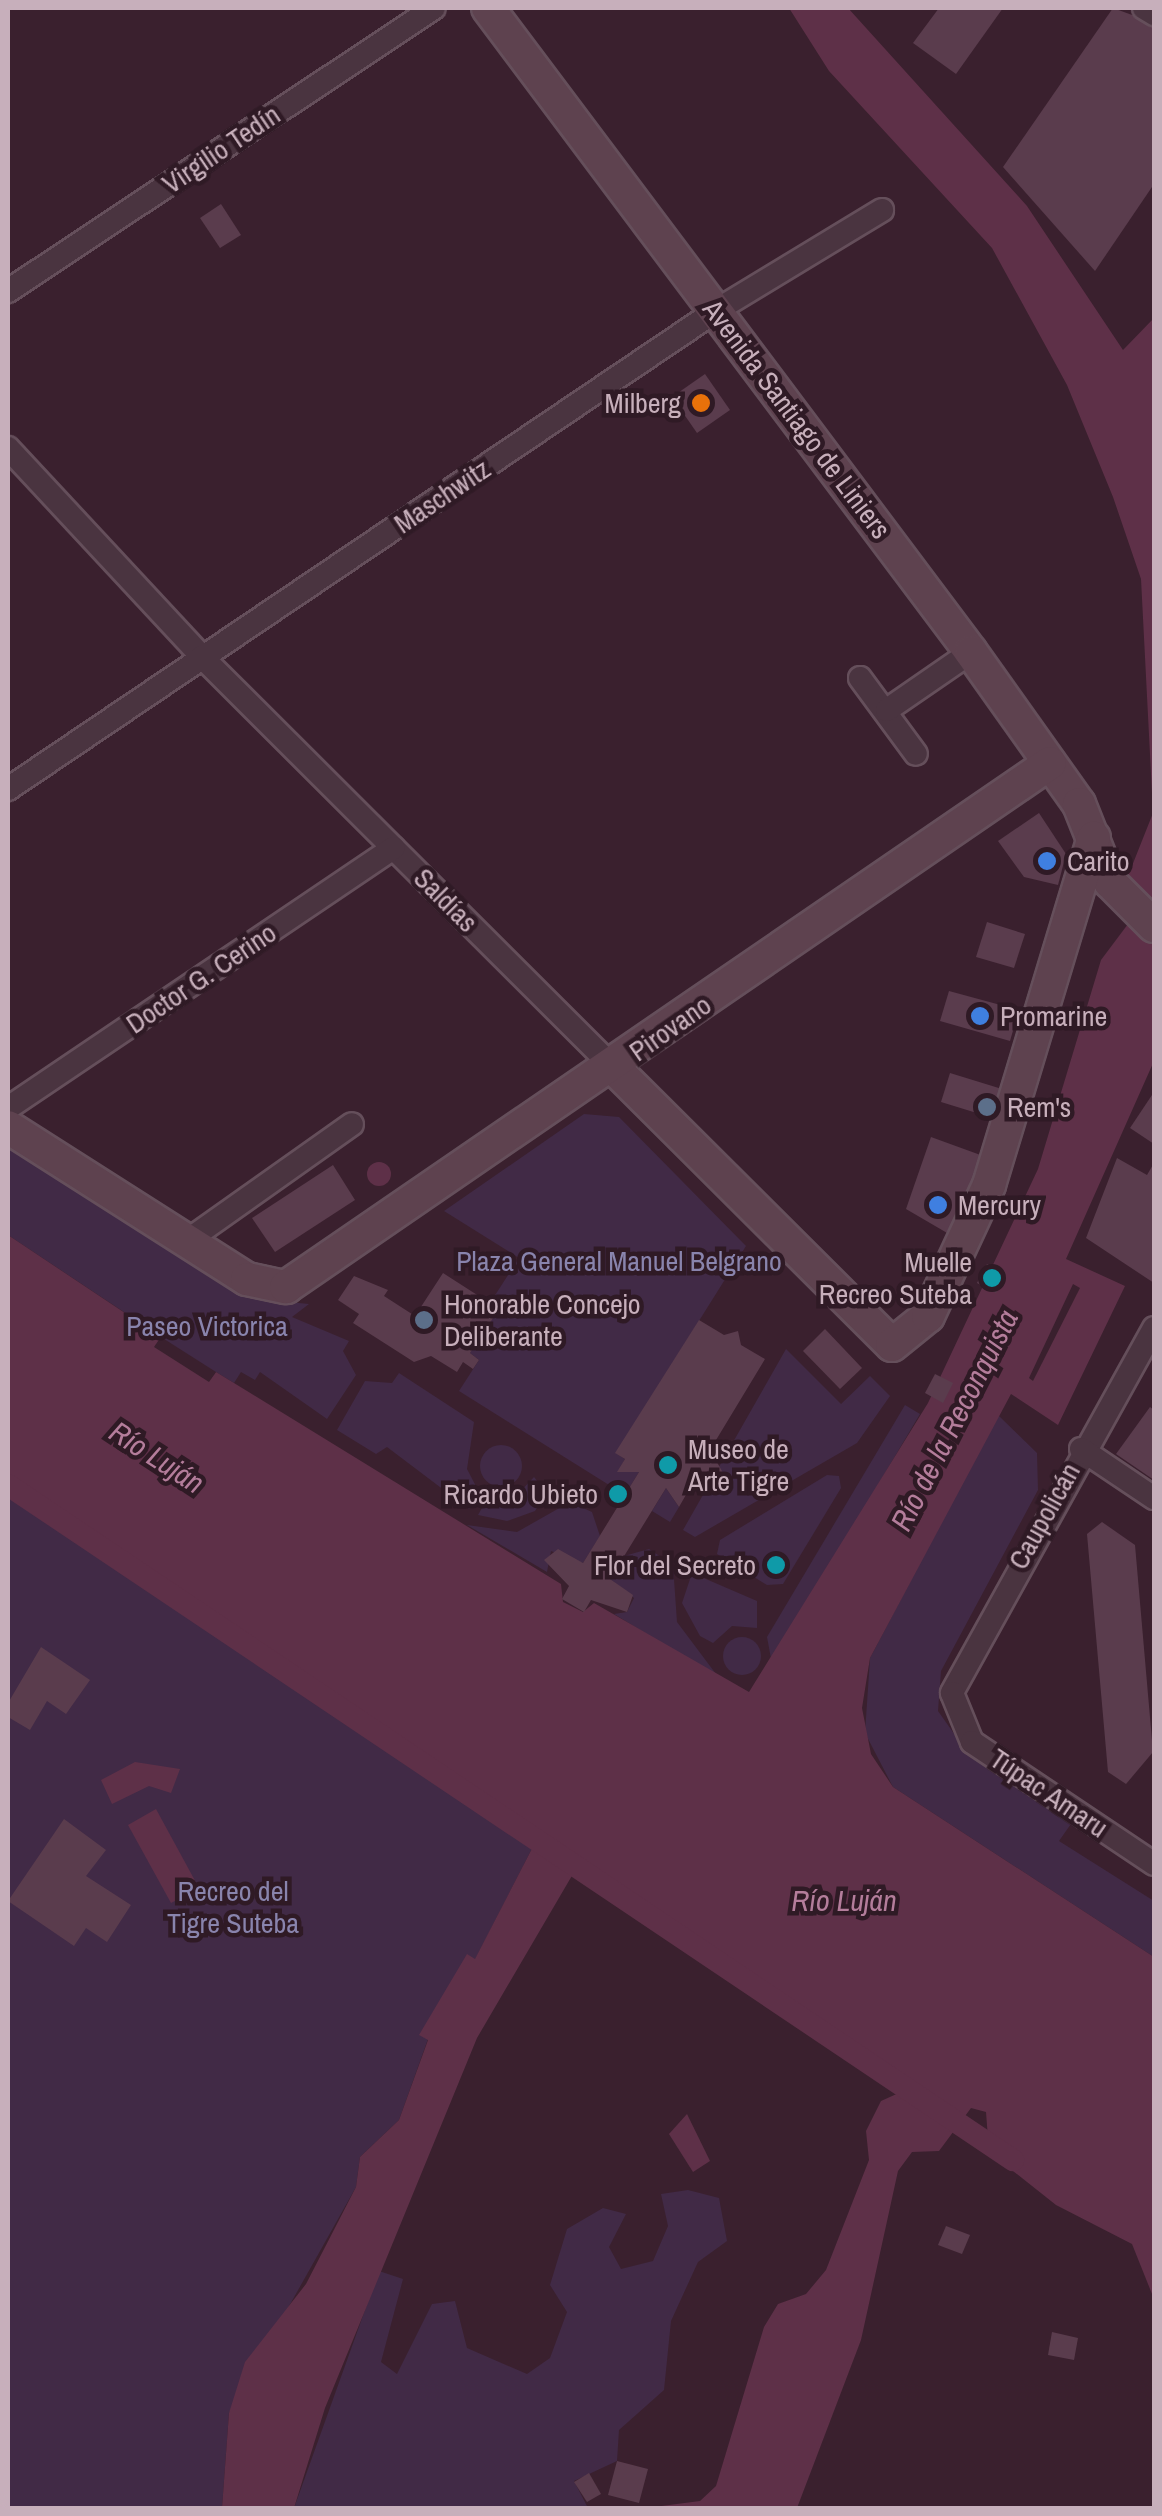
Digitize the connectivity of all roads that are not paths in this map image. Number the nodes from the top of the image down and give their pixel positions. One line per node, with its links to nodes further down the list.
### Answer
1 (434, 8): 6 (street, Virgilio Tedín)
2 (488, 8): 7 (street, Avenida Santiago de Liniers)
3 (1144, 8): 4 (street)
4 (1154, 14)
5 (882, 210): 7 (street, Maschwitz)
6 (8, 291)
7 (717, 310): 9 (street, Avenida Santiago de Liniers); 10 (street, Maschwitz)
8 (8, 448): 10 (street, Saldías)
9 (970, 652): 12 (street); 14 (street, Avenida Santiago de Liniers)
10 (202, 658): 15 (street, Maschwitz); 17 (street, Saldías)
11 (860, 678): 12 (street)
12 (887, 710): 13 (street)
13 (916, 754)
14 (1050, 763): 16 (street, Avenida Santiago de Liniers); 20 (street, Pirovano)
15 (8, 789)
16 (1094, 838): 18 (street, Avenida Santiago de Liniers); 19 (street)
17 (394, 848): 20 (street, Saldías); 21 (street, Doctor G. Cerino)
18 (1143, 917): 19 (street)
19 (1064, 942): 20 (street, Saldías)
20 (614, 1068): 24 (street, Pirovano)
21 (8, 1108)
22 (352, 1124): 24 (street)
23 (8, 1127): 24 (street)
24 (188, 1241)
25 (1154, 1328): 26 (street, Caupolicán)
26 (1082, 1449): 27 (street); 28 (street, Caupolicán)
27 (1154, 1498)
28 (953, 1712): 29 (street, Túpac Amaru)
29 (1154, 1864)

